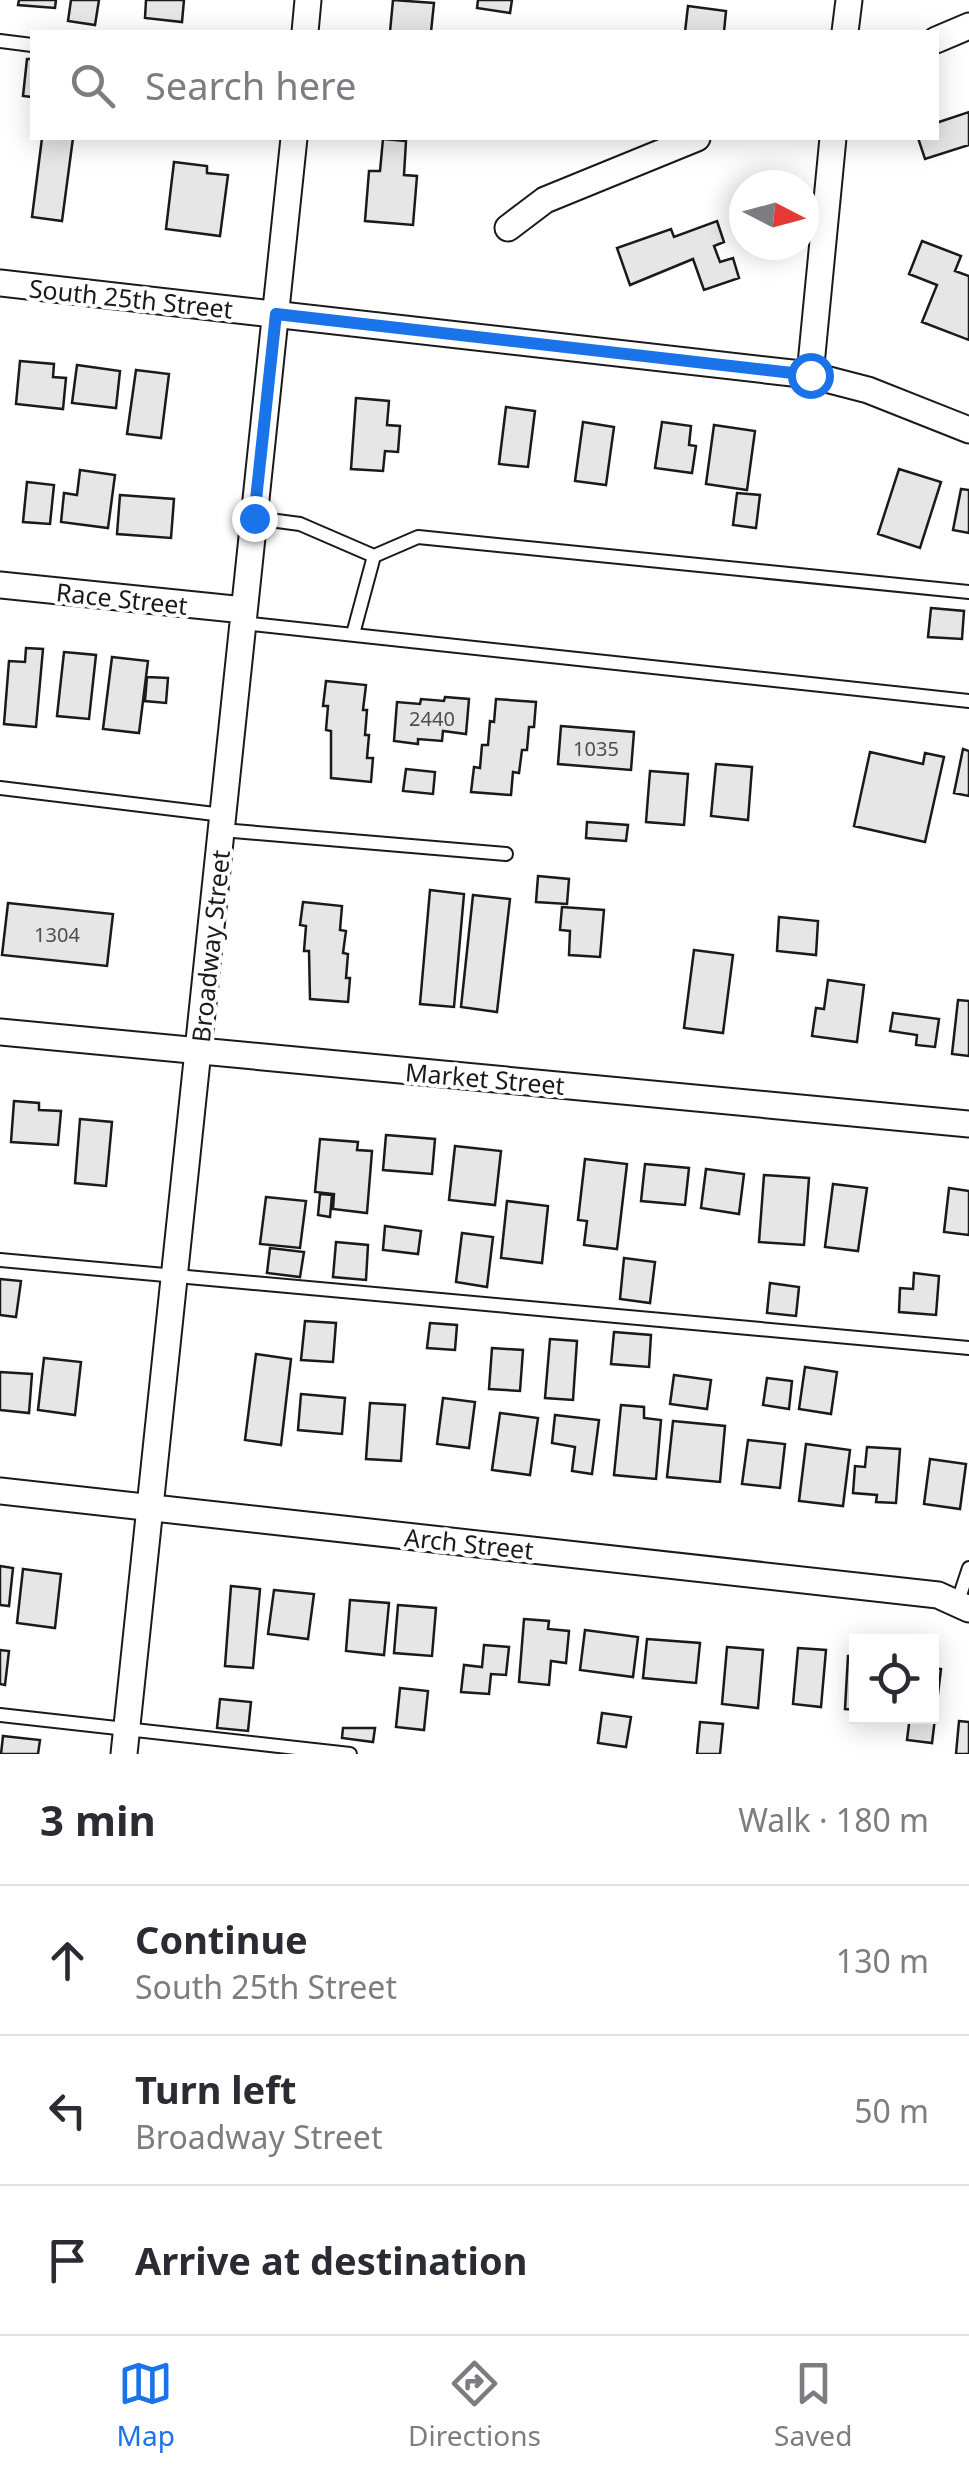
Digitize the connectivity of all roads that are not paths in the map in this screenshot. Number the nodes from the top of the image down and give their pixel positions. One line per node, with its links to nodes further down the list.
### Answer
1 (308, 0): 4 (street)
2 (849, 0): 5 (street)
3 (969, 26): 6 (street)
4 (304, 30)
5 (845, 30)
6 (939, 39)
7 (0, 42): 8 (lane)
8 (30, 44)
9 (294, 140): 14 (street, Broadway Street)
10 (693, 140): 12 (street)
11 (833, 140): 15 (street)
12 (508, 228)
13 (0, 283): 14 (street, South 25th Street)
14 (276, 314): 15 (street, South 25th Street); 17 (street, Broadway Street)
15 (810, 375): 16 (street, South 25th Street)
16 (969, 430)
17 (254, 518): 18 (lane); 21 (street, Broadway Street)
18 (374, 556): 20 (lane); 22 (lane)
19 (0, 585): 21 (street, Race Street)
20 (969, 592)
21 (243, 616): 22 (lane); 25 (street, Broadway Street)
22 (353, 634): 23 (lane)
23 (969, 701)
24 (0, 788): 25 (lane)
25 (222, 823): 26 (lane); 28 (street, Broadway Street)
26 (506, 854)
27 (0, 1032): 28 (street, Market Street)
28 (200, 1050): 29 (street, Market Street); 31 (street, Broadway Street)
29 (969, 1124)
30 (0, 1260): 31 (lane)
31 (174, 1277): 32 (lane); 34 (street, Broadway Street)
32 (969, 1348)
33 (0, 1491): 34 (street, Arch Street)
34 (152, 1508): 36 (street, Arch Street); 38 (street, Broadway Street)
35 (969, 1568): 36 (lane)
36 (955, 1603)
37 (0, 1716): 38 (lane)
38 (126, 1741): 39 (lane)
39 (350, 1754)

